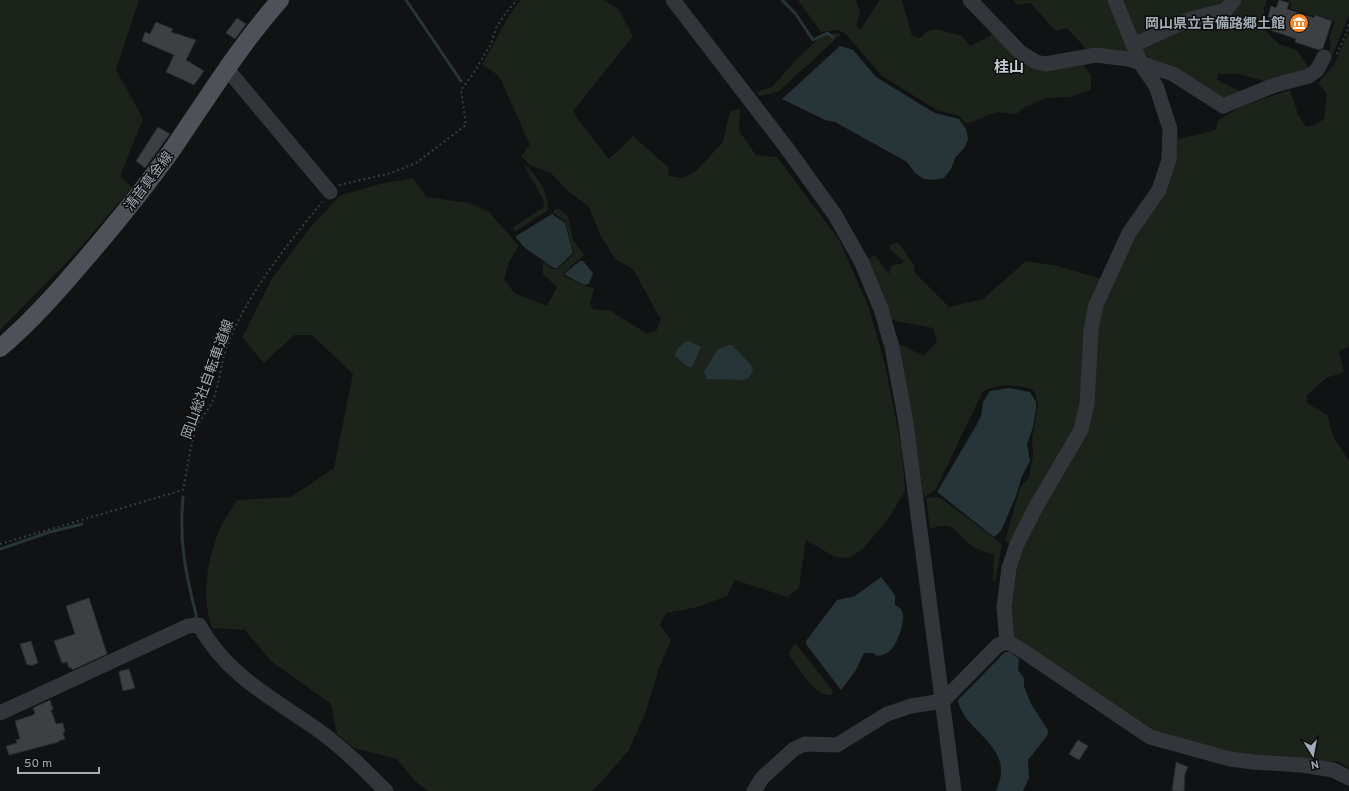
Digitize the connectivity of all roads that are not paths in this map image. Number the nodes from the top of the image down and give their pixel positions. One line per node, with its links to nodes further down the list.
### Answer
1 (280, 0): 9 (main road, 清音真金線)
2 (673, 0): 13 (street)
3 (970, 0): 8 (street)
4 (1114, 0): 6 (street)
5 (1234, 0): 6 (street)
6 (1133, 45): 8 (street)
7 (1329, 58): 8 (street)
8 (1141, 64): 12 (street)
9 (227, 69): 10 (street); 11 (main road, 清音真金線)
10 (330, 192)
11 (0, 347)
12 (1007, 642): 13 (street); 15 (street)
13 (943, 701): 17 (street); 18 (street)
14 (0, 713): 16 (street)
15 (1349, 778)
16 (386, 791)
17 (754, 791)
18 (954, 791)

